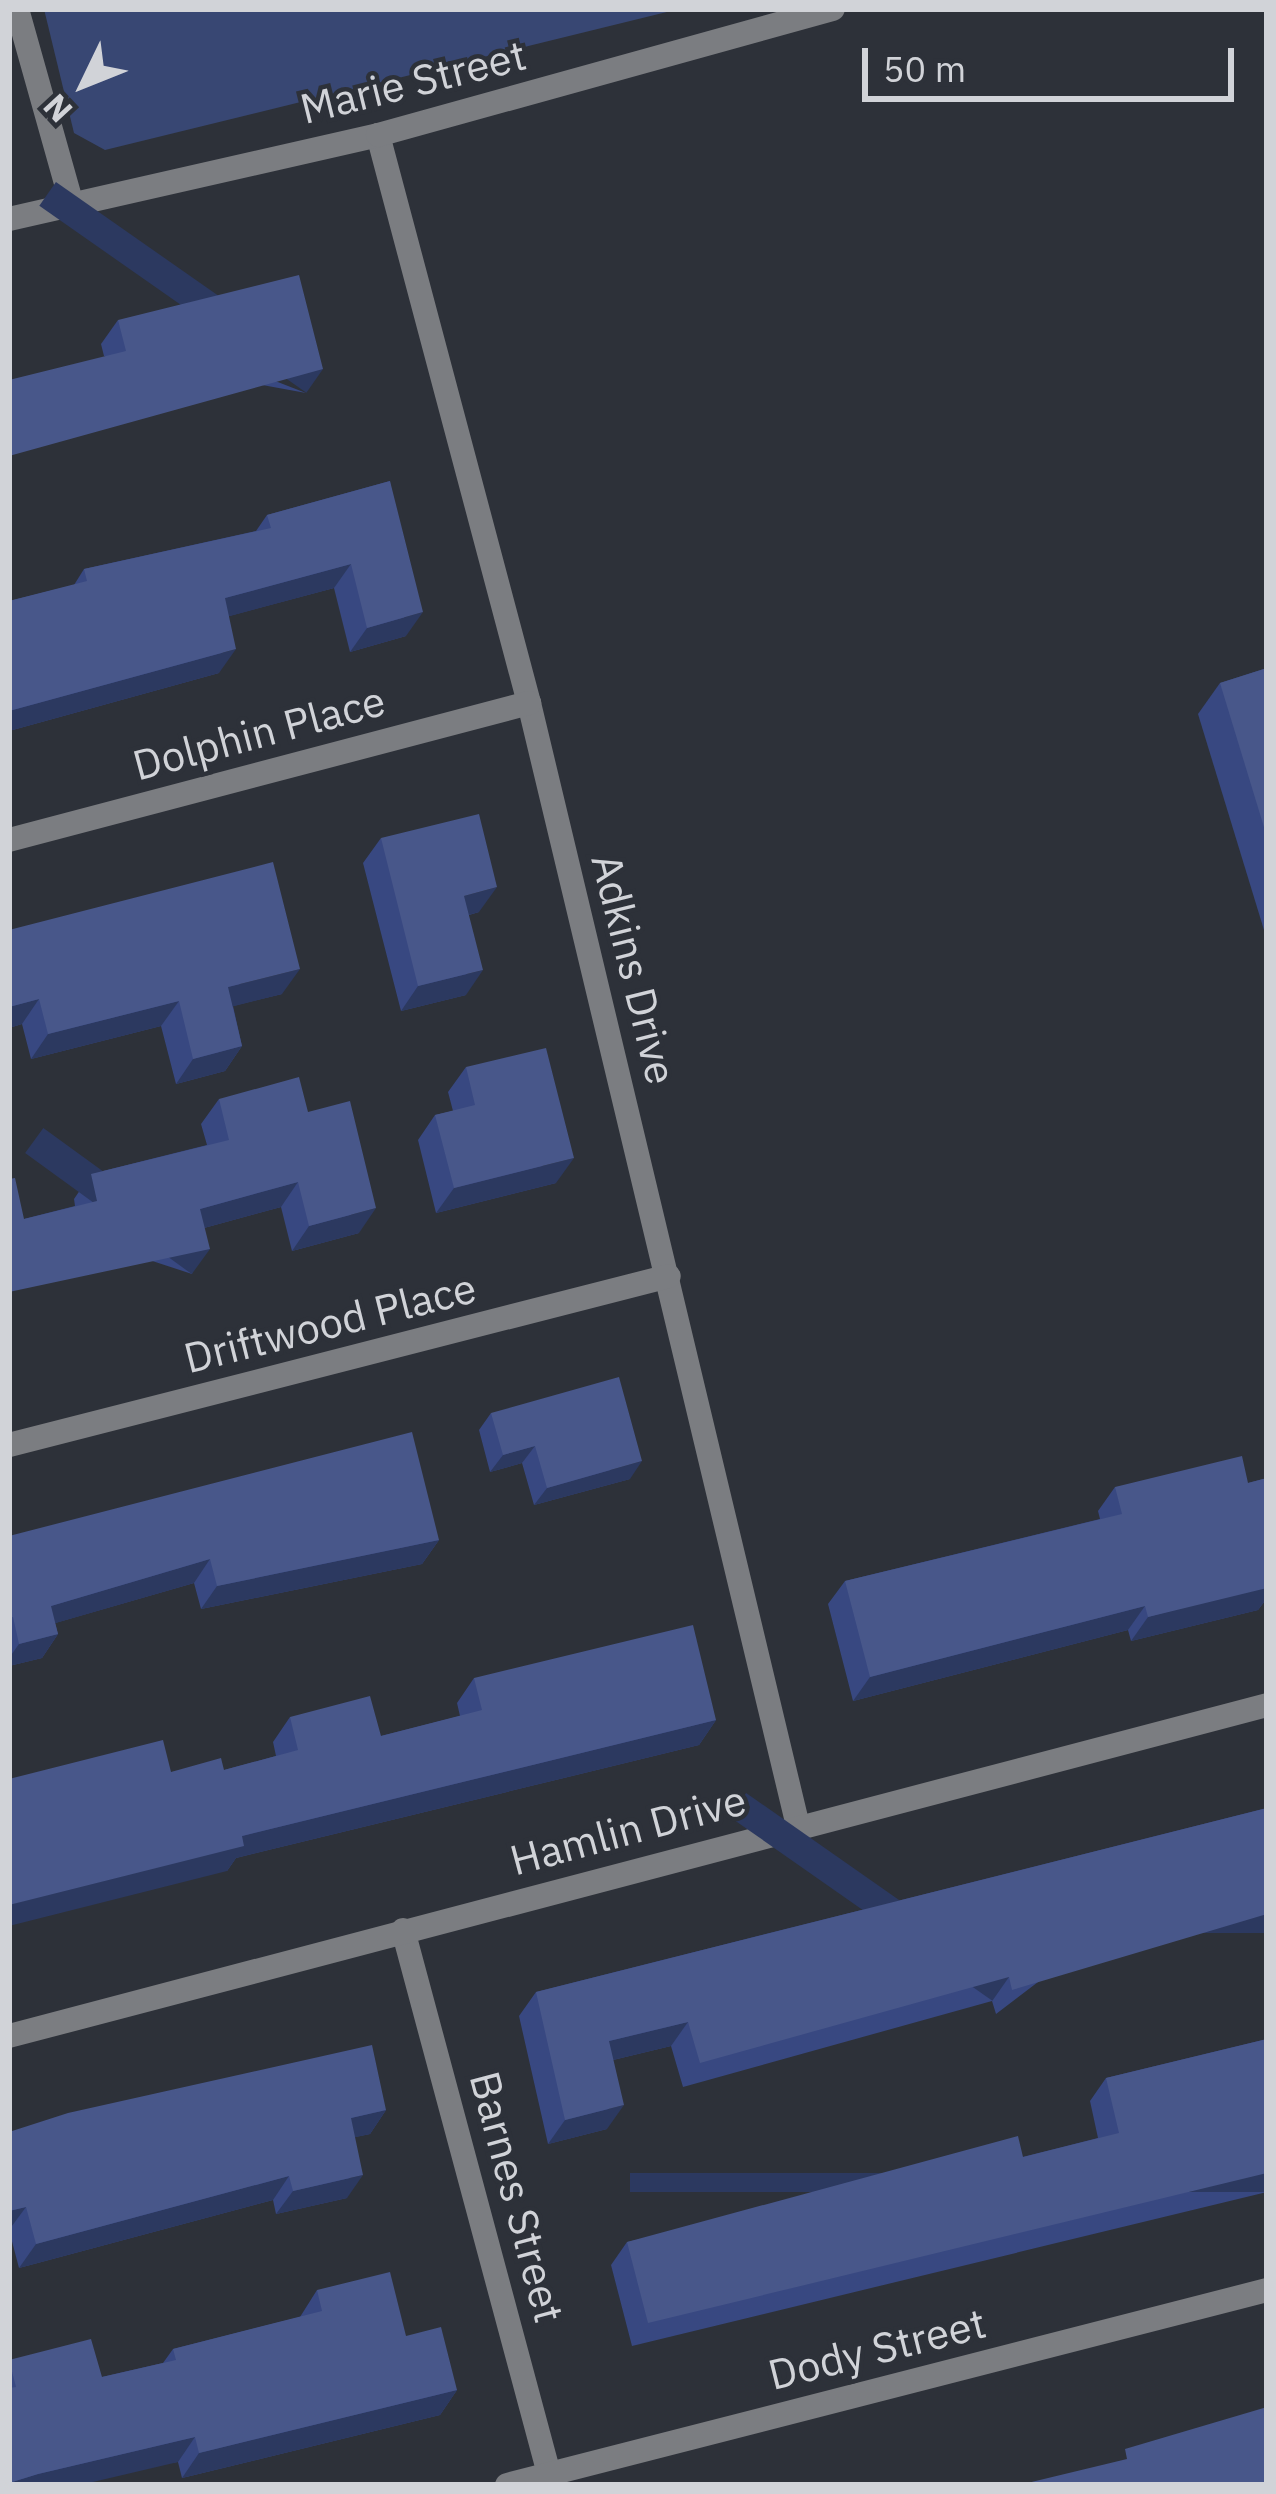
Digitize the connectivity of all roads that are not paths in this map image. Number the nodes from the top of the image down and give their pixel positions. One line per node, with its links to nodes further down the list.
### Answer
1 (17, 9): 4 (street)
2 (833, 9): 3 (street, Marie Street)
3 (378, 135): 4 (street, Marie Street); 6 (street, Adkins Drive)
4 (71, 201): 5 (street, Marie Street)
5 (9, 219)
6 (529, 703): 7 (street, Dolphin Place); 8 (street, Adkins Drive)
7 (9, 840)
8 (669, 1276): 9 (street, Driftwood Place); 11 (street, Adkins Drive)
9 (9, 1445)
10 (1267, 1705): 11 (street, Hamlin Drive)
11 (797, 1826): 12 (street, Hamlin Drive)
12 (403, 1930): 13 (street, Hamlin Drive); 15 (street, Barnes Street)
13 (9, 2036)
14 (1267, 2290): 15 (street, Dody Street)
15 (552, 2479): 16 (street, Dody Street)
16 (507, 2485)

